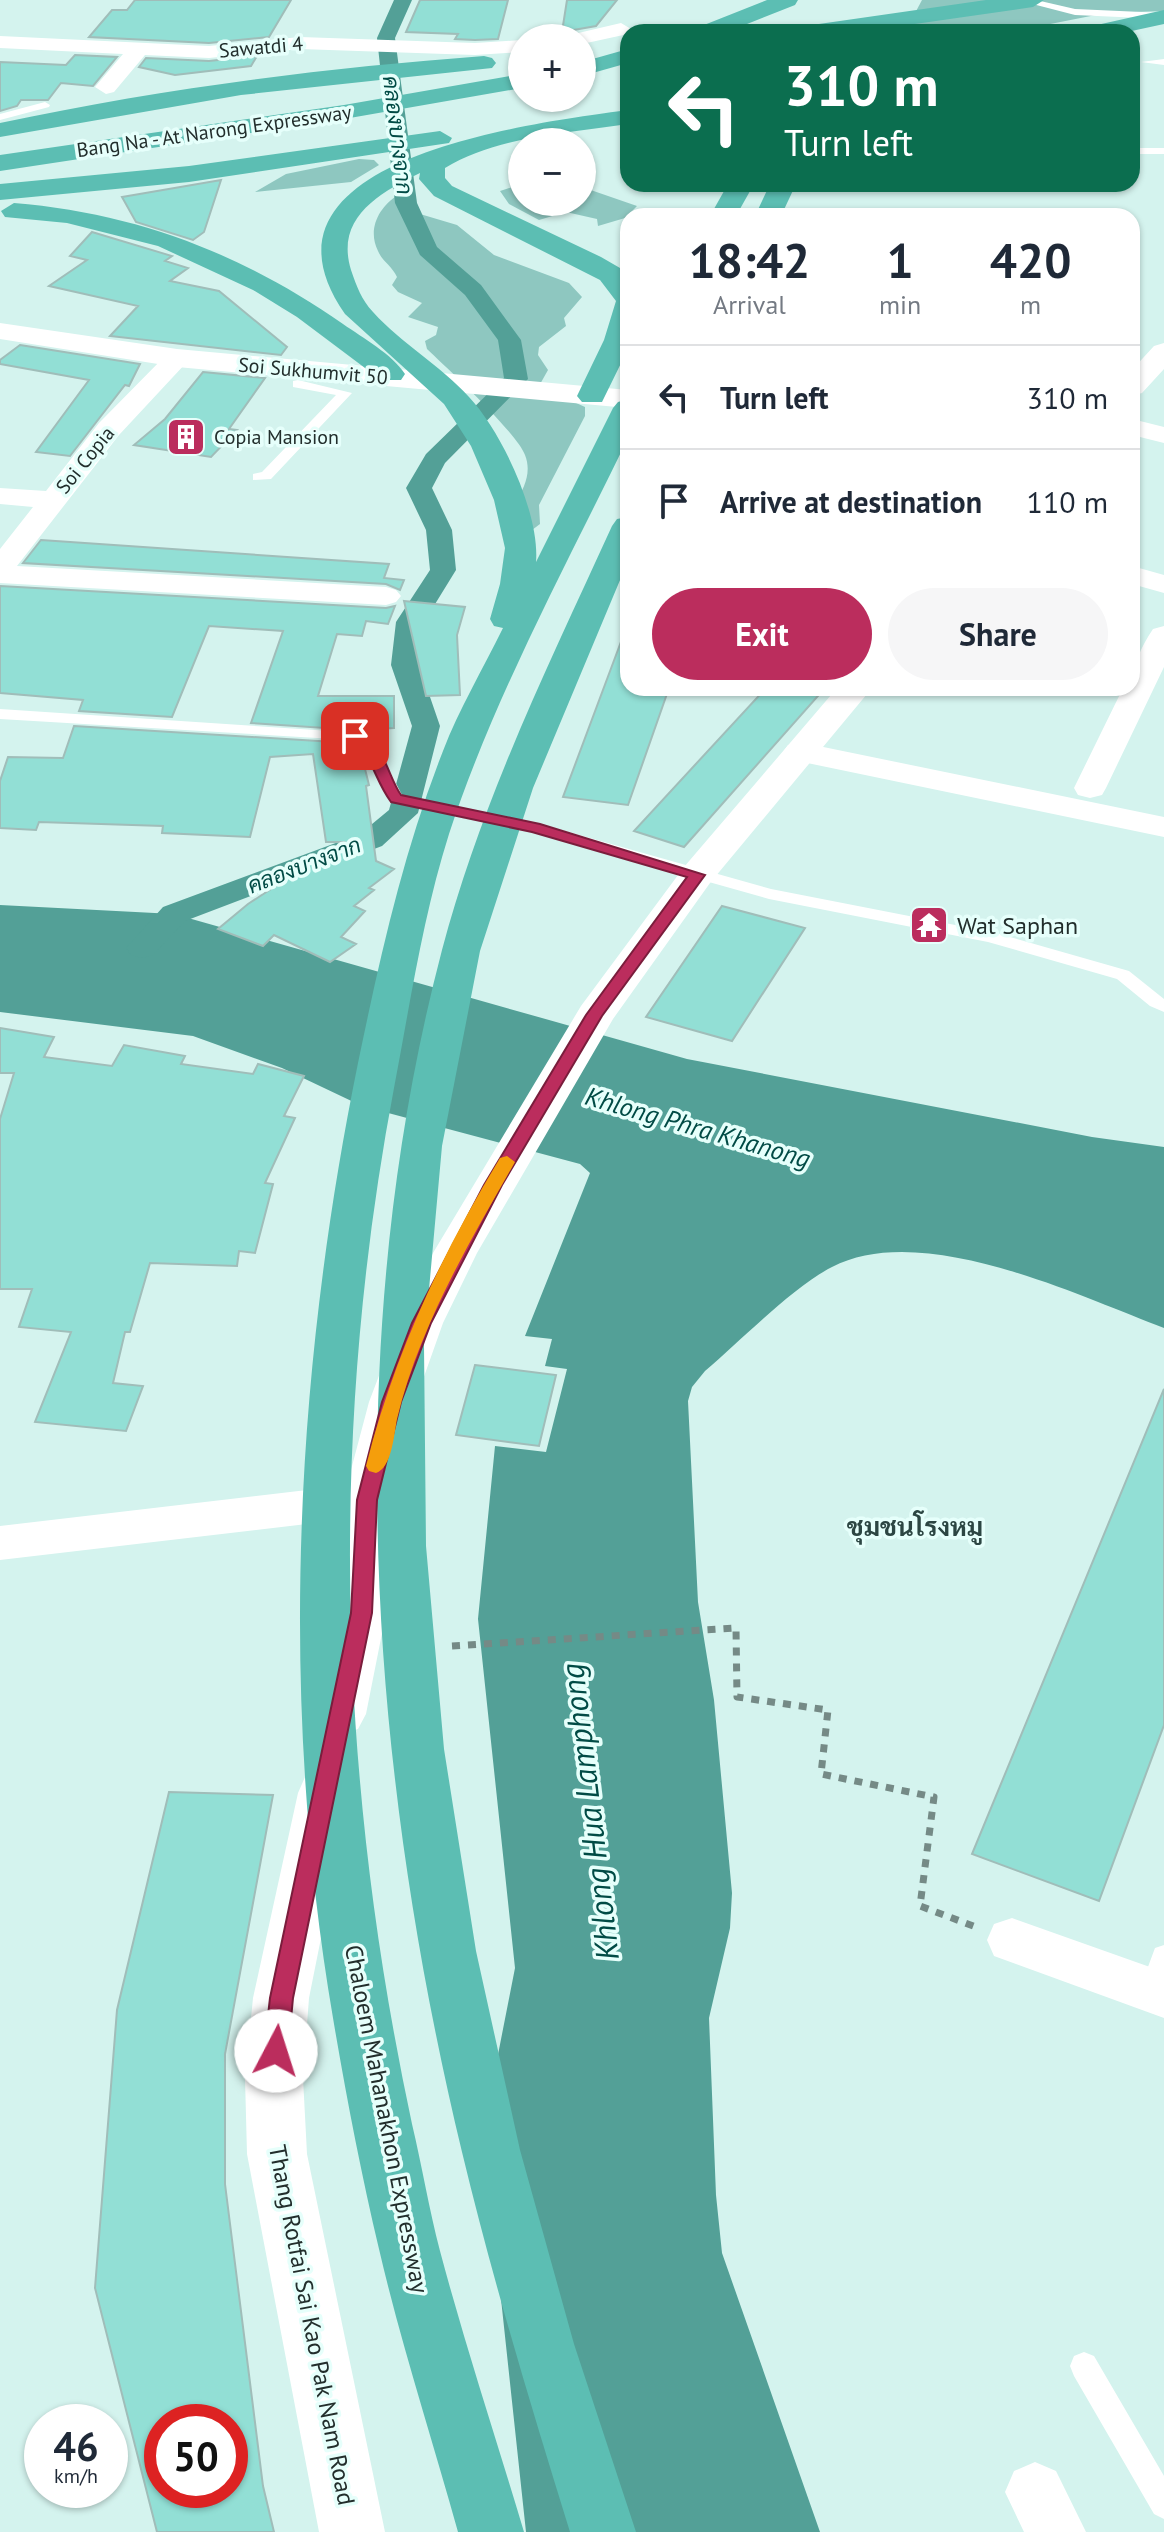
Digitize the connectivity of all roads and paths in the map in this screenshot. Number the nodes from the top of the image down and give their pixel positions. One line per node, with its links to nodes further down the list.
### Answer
1 (743, 0): 8 (highway)
2 (787, 0): 9 (highway)
3 (1022, 0): 7 (lane)
4 (1033, 0): 13 (highway)
5 (830, 3): 10 (highway); 11 (highway)
6 (866, 3): 12 (highway)
7 (1164, 16): 14 (highway)
8 (690, 24)
9 (727, 24)
10 (782, 24)
11 (829, 24)
12 (856, 24)
13 (867, 24)
14 (1130, 24)
15 (1164, 35): 19 (highway)
16 (620, 36): 17 (street)
17 (596, 37)
18 (620, 38): 22 (highway)
19 (1140, 40)
20 (0, 42): 23 (street, Sawatdi 4)
21 (508, 46): 24 (street, Sawatdi 4)
22 (596, 47)
23 (140, 48): 24 (street, Sawatdi 4); 35 (street)
24 (221, 52): 30 (street)
25 (620, 59): 29 (highway)
26 (508, 60): 42 (highway)
27 (1146, 62): 28 (lane)
28 (1164, 62)
29 (596, 63)
30 (233, 71)
31 (508, 74): 43 (highway)
32 (620, 76): 33 (highway)
33 (596, 82)
34 (508, 83): 46 (highway, Bang Na - At Narong Expressway)
35 (106, 87)
36 (508, 100): 47 (highway, Bang Na - At Narong Expressway)
37 (45, 105): 39 (lane)
38 (620, 108): 48 (highway)
39 (0, 117)
40 (620, 118): 63 (highway)
41 (620, 125): 50 (highway)
42 (0, 130)
43 (0, 144)
44 (1140, 151): 45 (lane)
45 (1164, 151)
46 (0, 163)
47 (0, 178)
48 (0, 192)
49 (0, 211): 63 (highway)
50 (620, 289)
51 (620, 332): 57 (highway)
52 (5, 335): 54 (main road, Soi Sukhumvit 50)
53 (1164, 352): 55 (main road)
54 (177, 358): 56 (main road, Soi Sukhumvit 50); 65 (street, Soi Copia)
55 (1140, 378)
56 (301, 380): 57 (main road, Soi Sukhumvit 50); 62 (lane)
57 (592, 396): 58 (main road, Soi Sukhumvit 50)
58 (620, 398)
59 (620, 424): 77 (highway, Chaloem Mahanakhon Expressway)
60 (1140, 429): 61 (street)
61 (1164, 435)
62 (258, 477)
63 (498, 479): 77 (highway)
64 (0, 496): 65 (street)
65 (53, 500): 67 (street, Soi Copia)
66 (620, 544): 92 (highway)
67 (0, 568)
68 (0, 574): 71 (street)
69 (1140, 577): 70 (street)
70 (1164, 584)
71 (386, 596)
72 (1162, 642): 73 (street)
73 (1140, 687)
74 (848, 696): 78 (main road, Thang Rotfai Sai Kao Pak Nam Road)
75 (1135, 696): 79 (street)
76 (0, 714): 81 (lane)
77 (462, 746): 91 (highway, Chaloem Mahanakhon Expressway)
78 (799, 752): 80 (street); 81 (main road, Thang Rotfai Sai Kao Pak Nam Road)
79 (1090, 788)
80 (1164, 827)
81 (697, 875): 82 (lane); 83 (main road, Thang Rotfai Sai Kao Pak Nam Road)
82 (1164, 1006)
83 (367, 1500): 84 (street); 90 (main road, Thang Rotfai Sai Kao Pak Nam Road)
84 (0, 1543)
85 (446, 1646): 86 (path)
86 (1012, 1940): 87 (street)
87 (1160, 1981)
88 (1084, 2366): 89 (lane)
89 (1164, 2504)
90 (352, 2532)
91 (491, 2532)
92 (603, 2532)

